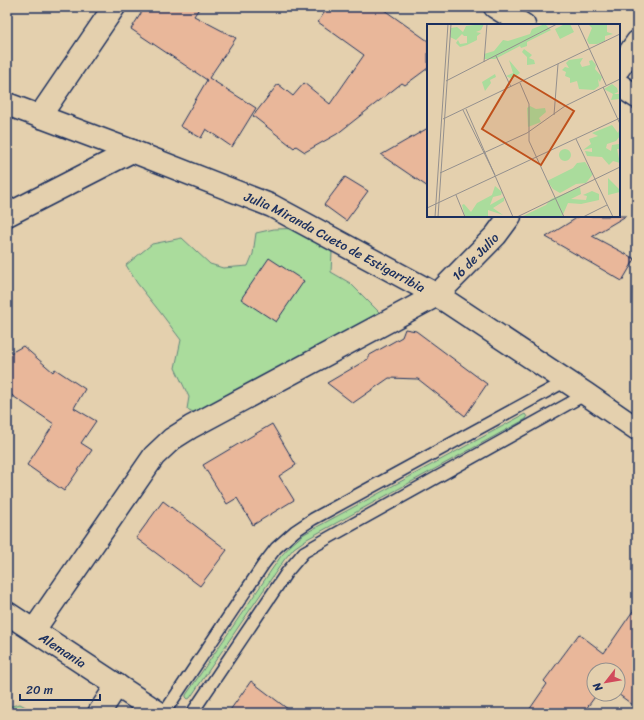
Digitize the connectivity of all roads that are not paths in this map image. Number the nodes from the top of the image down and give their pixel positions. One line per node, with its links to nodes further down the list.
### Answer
1 (114, 7): 9 (street)
2 (495, 7): 3 (street)
3 (522, 24)
4 (637, 42): 5 (street)
5 (620, 67)
6 (620, 86): 7 (street)
7 (637, 97)
8 (7, 104): 9 (street, Julia Miranda Cueto de Estigarribia)
9 (41, 117): 10 (street, Julia Miranda Cueto de Estigarribia)
10 (132, 151): 11 (street); 13 (street, Julia Miranda Cueto de Estigarribia)
11 (7, 215)
12 (509, 217): 13 (street, 16 de Julio)
13 (437, 295): 14 (street, Julia Miranda Cueto de Estigarribia); 18 (street, 16 de Julio)
14 (566, 380): 15 (street, Julia Miranda Cueto de Estigarribia); 22 (lane)
15 (586, 394): 16 (street, Julia Miranda Cueto de Estigarribia); 23 (lane)
16 (637, 429)
17 (7, 613): 18 (street, Alemania)
18 (34, 630): 19 (street, Alemania)
19 (118, 685): 20 (street); 21 (street, Alemania)
20 (99, 713)
21 (159, 713)
22 (164, 713)
23 (192, 713)

